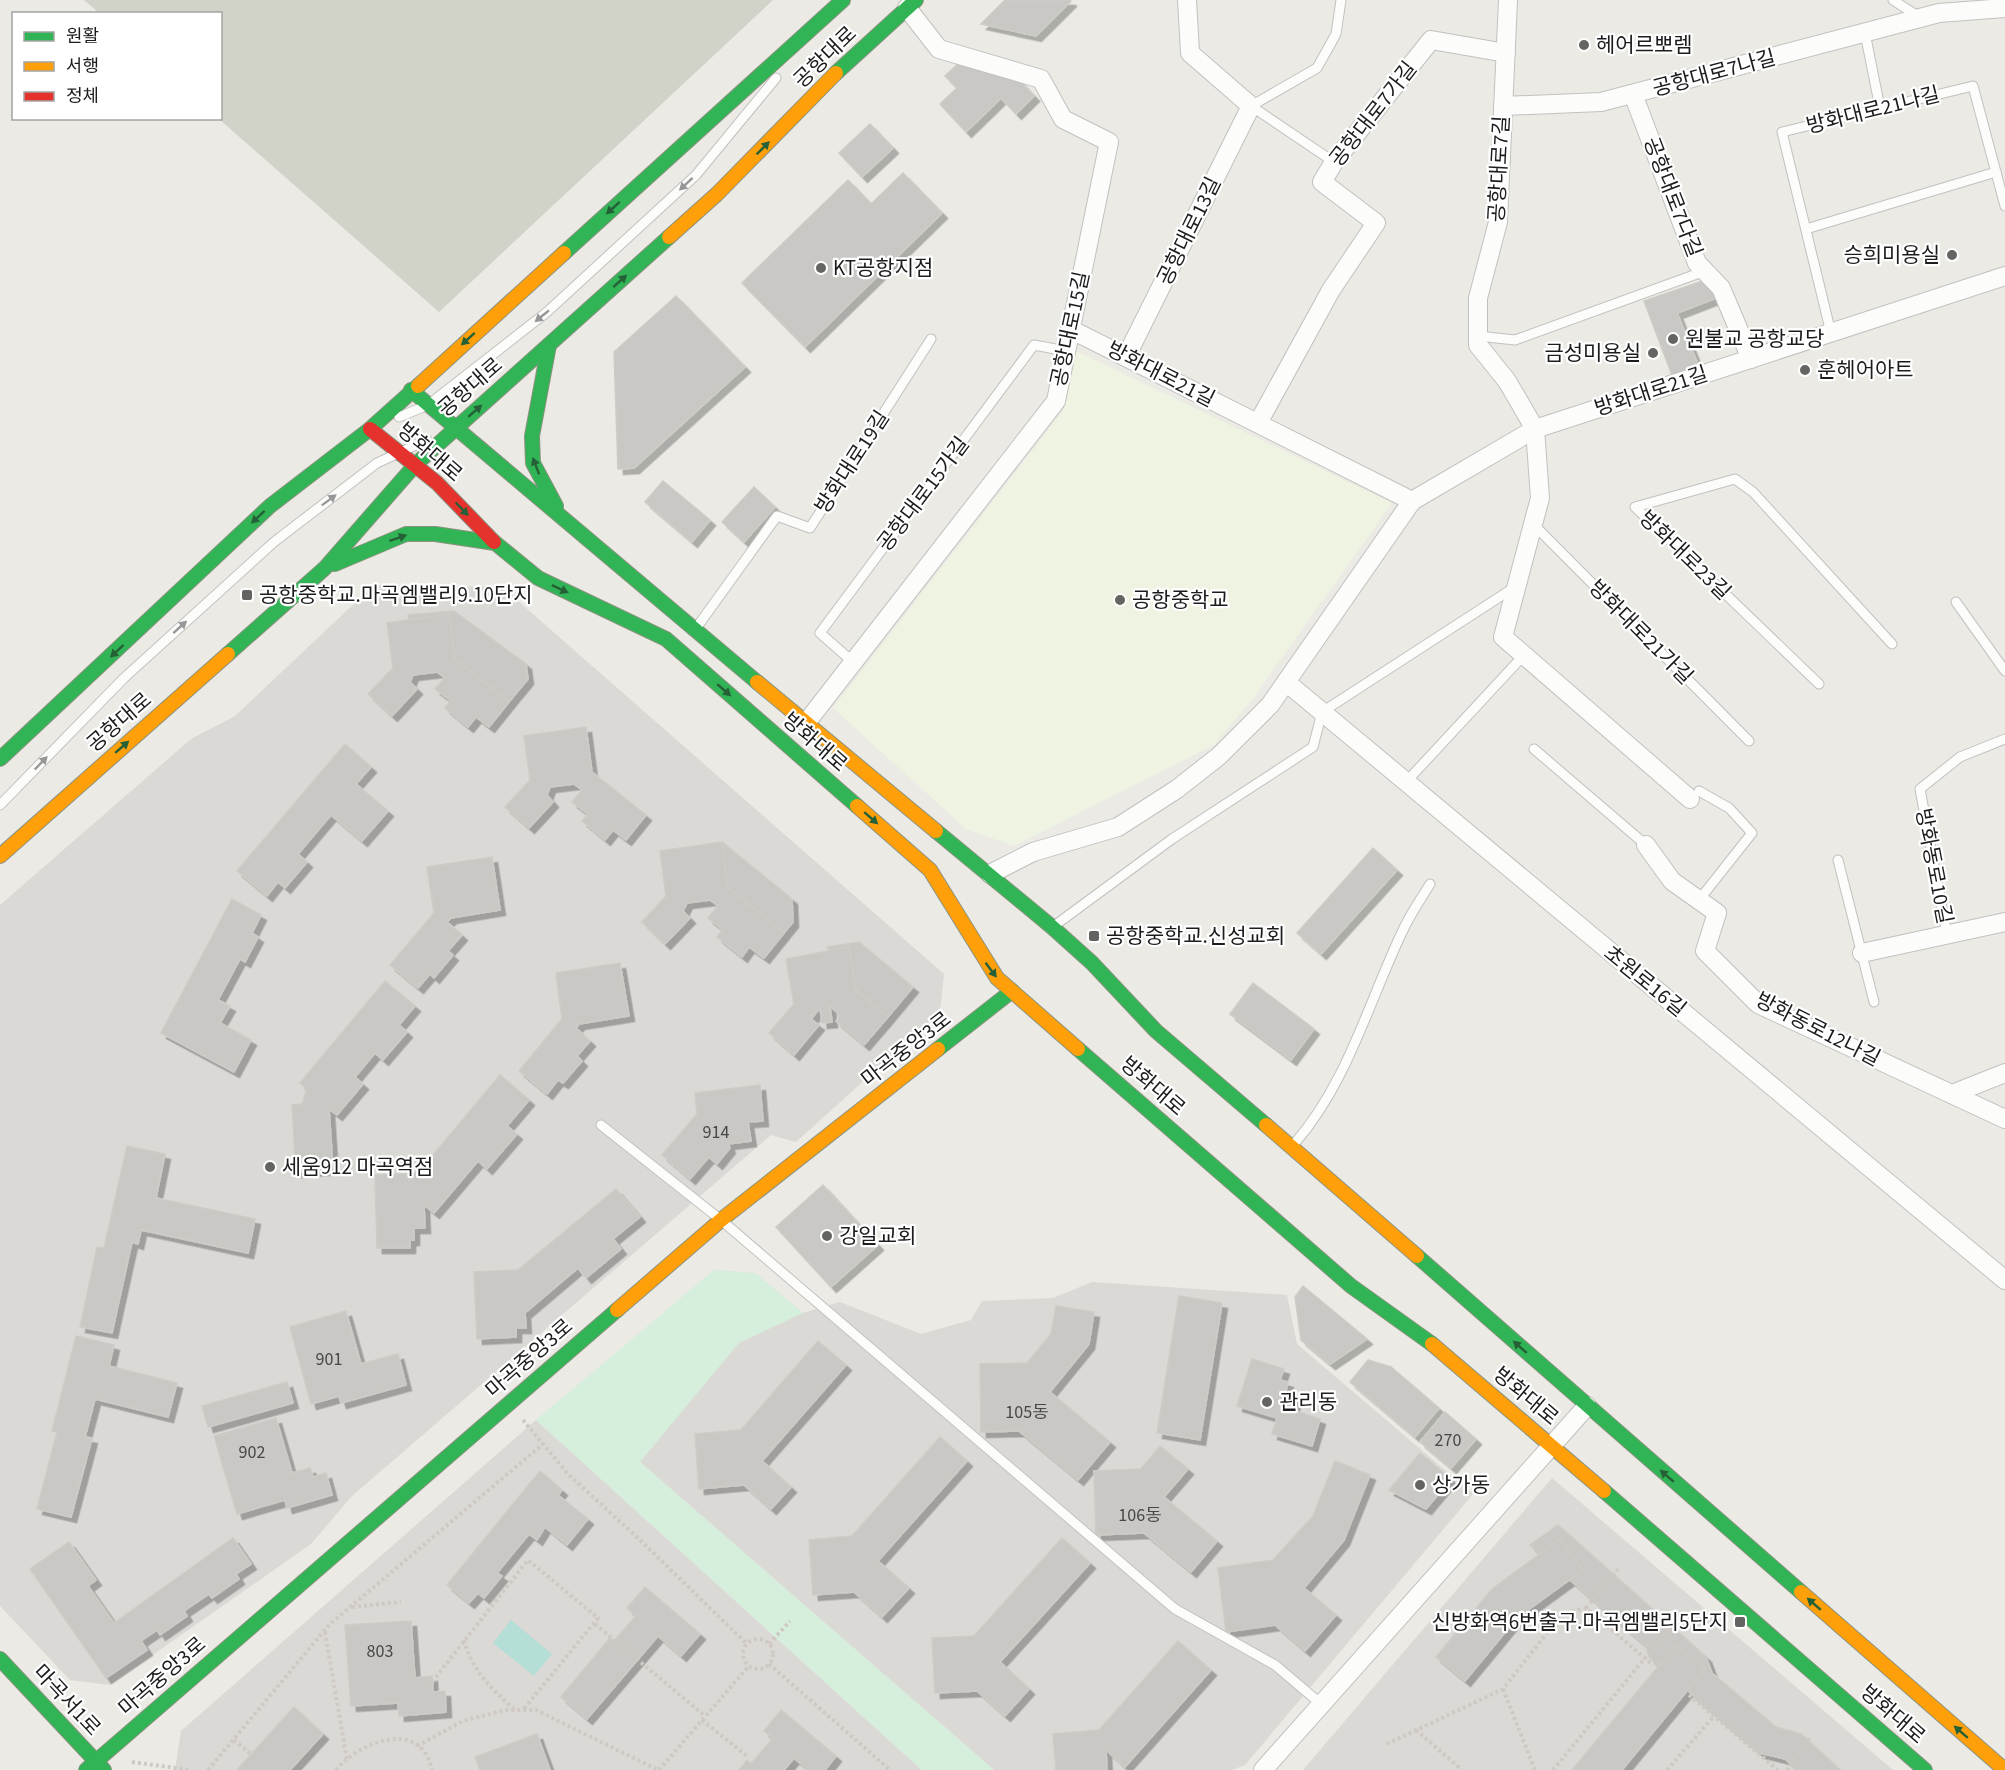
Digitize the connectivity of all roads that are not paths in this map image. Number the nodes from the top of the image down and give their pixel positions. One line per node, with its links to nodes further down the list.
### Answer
1 (843, 0): 8 (main road, 공항대로)
2 (1187, 0): 13 (street)
3 (1341, 0): 13 (lane)
4 (1508, 0): 11 (street, 공항대로7길)
5 (1893, 0): 9 (lane)
6 (912, 4): 22 (street, 공항대로15길); 26 (main road, 공항대로, one-way to 6)
7 (2005, 8): 9 (street, 공항대로7나길)
8 (831, 11): 30 (main road, 공항대로, one-way to 30); 31 (lane, one-way to 31)
9 (1921, 18): 10 (street, 공항대로7나길)
10 (1866, 33): 12 (street, 공항대로7나길); 15 (lane)
11 (1506, 53): 14 (street, 공항대로7길); 16 (street, 공항대로7가길)
12 (1633, 94): 14 (street, 공항대로7나길); 20 (street, 공항대로7다길)
13 (1251, 106): 16 (lane); 28 (street, 공항대로13길)
14 (1503, 106): 24 (street, 공항대로7길)
15 (1880, 108): 17 (lane, 방화대로21나길); 19 (lane, 방화대로21나길)
16 (1334, 162): 32 (street, 공항대로7가길)
17 (1996, 172): 18 (lane, 방화대로21나길); 19 (lane)
18 (2005, 206)
19 (1806, 229): 23 (lane, 방화대로21나길)
20 (1705, 271): 24 (lane); 29 (street, 공항대로7다길)
21 (2005, 276): 23 (street, 방화대로21길)
22 (1070, 328): 27 (street, 공항대로15길); 28 (street, 방화대로21길)
23 (1832, 333): 29 (street, 방화대로21길)
24 (1478, 336): 35 (street, 공항대로7길)
25 (931, 339): 45 (lane, 방화대로19길)
26 (549, 345): 34 (main road, 공항대로, one-way to 26); 39 (main road, one-way to 26)
27 (1066, 351): 48 (street, 공항대로15길); 48 (lane, 공항대로15가길)
28 (1126, 357): 32 (street, 방화대로21길)
29 (1751, 359): 35 (street, 방화대로21길)
30 (411, 390): 31 (main road, 방화대로); 33 (main road, 공항대로)
31 (428, 405): 33 (lane); 34 (main road, 방화대로)
32 (1258, 423): 38 (street, 방화대로21길)
33 (370, 429): 36 (main road, 방화대로); 57 (main road, 공항대로, one-way to 57)
34 (454, 429): 36 (lane); 37 (main road, 공항대로); 39 (main road, 방화대로)
35 (1535, 429): 38 (street, 방화대로21길); 40 (street)
36 (399, 452): 37 (main road, 방화대로); 60 (lane, one-way to 36)
37 (416, 464): 41 (main road, 방화대로, one-way to 41); 42 (main road, 공항대로)
38 (1412, 501): 50 (street, 방화대로21길)
39 (562, 518): 45 (main road, 방화대로)
40 (1533, 524): 43 (street); 55 (lane, 방화대로21가길)
41 (495, 543): 42 (main road, one-way to 41); 71 (main road, 방화대로, one-way to 71)
42 (325, 568): 62 (main road, 공항대로, one-way to 42)
43 (1516, 586): 47 (street); 52 (lane)
44 (1956, 602): 49 (lane)
45 (694, 630): 53 (main road, 방화대로)
46 (1892, 644): 51 (lane, 방화대로23길)
47 (1523, 656): 58 (lane); 59 (street)
48 (854, 662): 53 (street, 공항대로15길)
49 (2005, 671)
50 (1286, 682): 52 (street, 초원로16길); 64 (street, 방화대로21길)
51 (1819, 684)
52 (1322, 712): 58 (street, 초원로16길); 68 (lane)
53 (806, 723): 64 (main road, 방화대로)
54 (2005, 739): 69 (lane, 방화동로10길)
55 (1749, 741)
56 (1533, 749): 61 (lane)
57 (0, 759)
58 (1407, 781): 79 (street, 초원로16길)
59 (1694, 795): 66 (lane)
60 (0, 805)
61 (1646, 845): 66 (street, 방화동로12나길)
62 (0, 856)
63 (1838, 860): 70 (lane)
64 (990, 874): 68 (main road, 방화대로)
65 (1430, 884): 77 (lane)
66 (1700, 900): 74 (street, 방화동로12나길)
67 (2005, 922): 69 (street, 방화동로10길)
68 (1052, 927): 77 (main road, 방화대로)
69 (1947, 934): 70 (street, 방화동로10길)
70 (1862, 954): 72 (lane)
71 (1012, 991): 78 (main road, 마곡중앙3로); 81 (main road, 방화대로)
72 (1874, 1002)
73 (2005, 1073): 74 (street)
74 (1952, 1094): 75 (street, 방화동로12나길)
75 (2005, 1119)
76 (601, 1125): 78 (lane)
77 (1292, 1147): 80 (main road, 방화대로, one-way to 77)
78 (722, 1220): 83 (lane); 84 (main road, 마곡중앙3로)
79 (2005, 1280)
80 (1587, 1406): 81 (street); 87 (main road, 방화대로, one-way to 80)
81 (1551, 1445): 83 (street); 86 (main road, 방화대로)
82 (0, 1659): 84 (main road, 마곡서1로)
83 (1321, 1704): 85 (street)
84 (95, 1767)
85 (1263, 1770)
86 (1925, 1770)
87 (2005, 1770)

